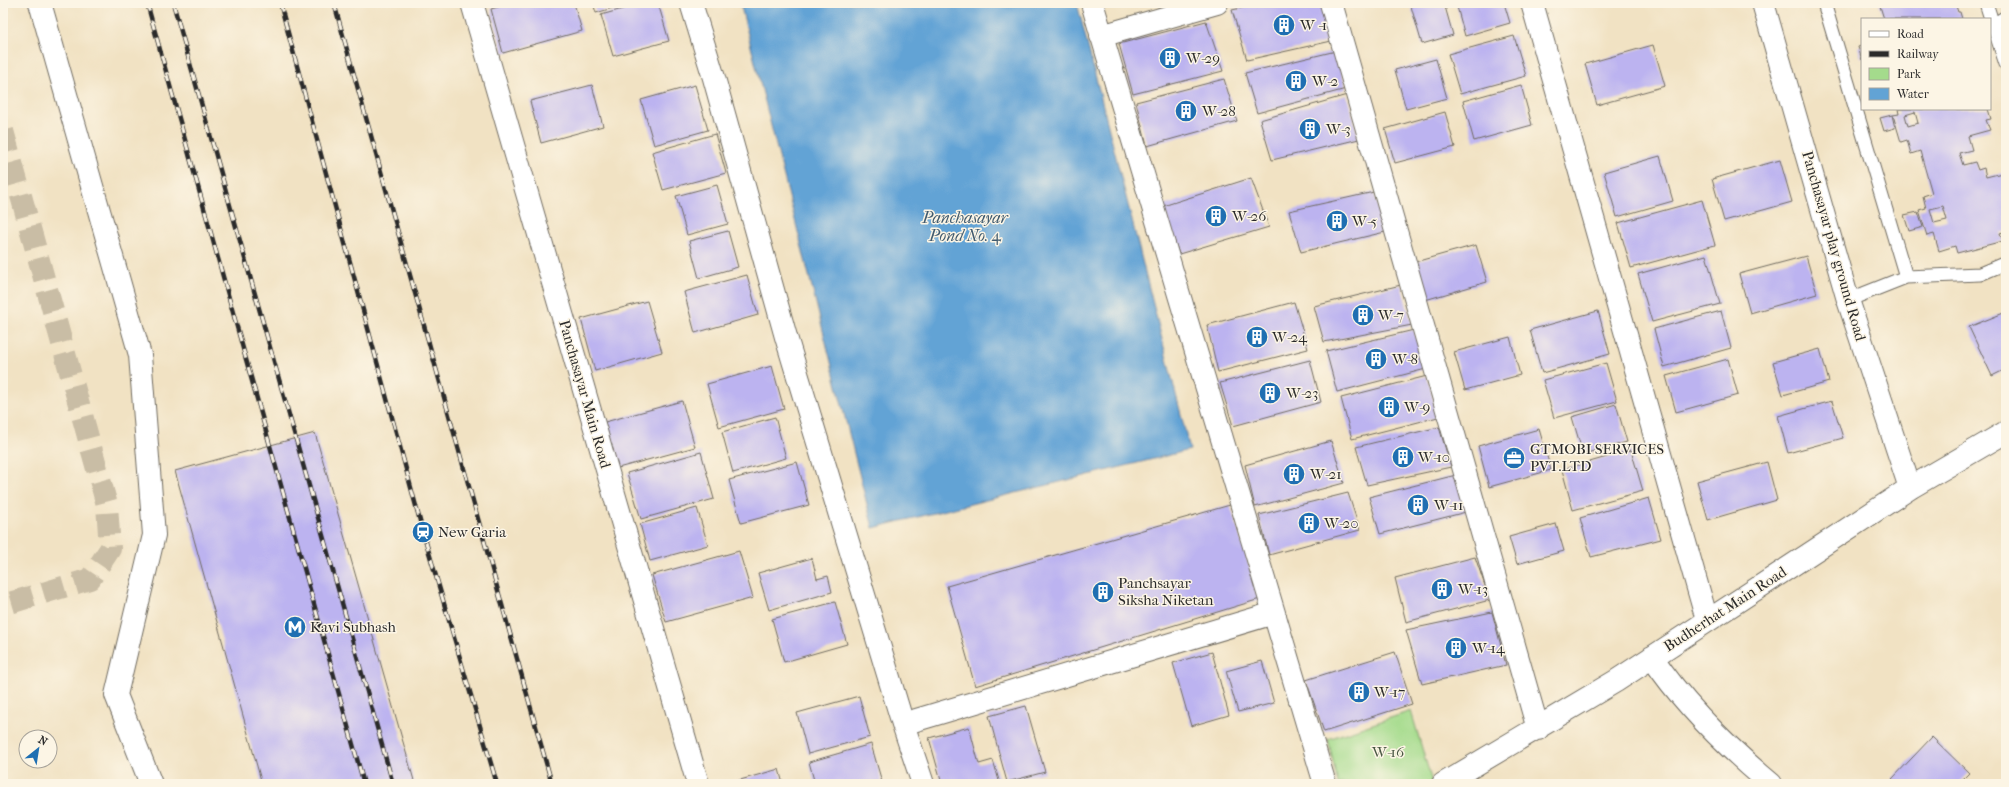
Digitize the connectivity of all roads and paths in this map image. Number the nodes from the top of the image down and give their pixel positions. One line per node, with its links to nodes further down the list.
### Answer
1 (40, 3): 27 (street)
2 (472, 3): 28 (street, Panchasayar Main Road)
3 (691, 3): 25 (street)
4 (1092, 3): 15 (street)
5 (1217, 3): 15 (street)
6 (1331, 3): 26 (street)
7 (1532, 3): 23 (street)
8 (1763, 3): 19 (street, Panchasayar play ground Road)
9 (1824, 3): 18 (lane)
10 (1986, 3): 12 (lane)
11 (2006, 17): 14 (lane)
12 (1991, 18)
13 (1991, 19): 14 (lane)
14 (1993, 25): 16 (lane)
15 (1101, 36): 22 (street)
16 (2006, 64)
17 (2006, 262): 18 (lane)
18 (1906, 276): 19 (lane)
19 (1848, 300): 21 (street, Panchasayar play ground Road)
20 (2006, 432): 21 (street, Budherhat Main Road)
21 (1910, 488): 23 (street, Budherhat Main Road)
22 (1274, 613): 25 (street); 30 (street)
23 (1707, 620): 24 (street, Budherhat Main Road)
24 (1652, 657): 26 (street, Budherhat Main Road); 32 (street)
25 (903, 724): 29 (street)
26 (1538, 729): 31 (street, Budherhat Main Road)
27 (151, 784)
28 (698, 784)
29 (923, 784)
30 (1325, 784)
31 (1443, 784)
32 (1771, 784)

